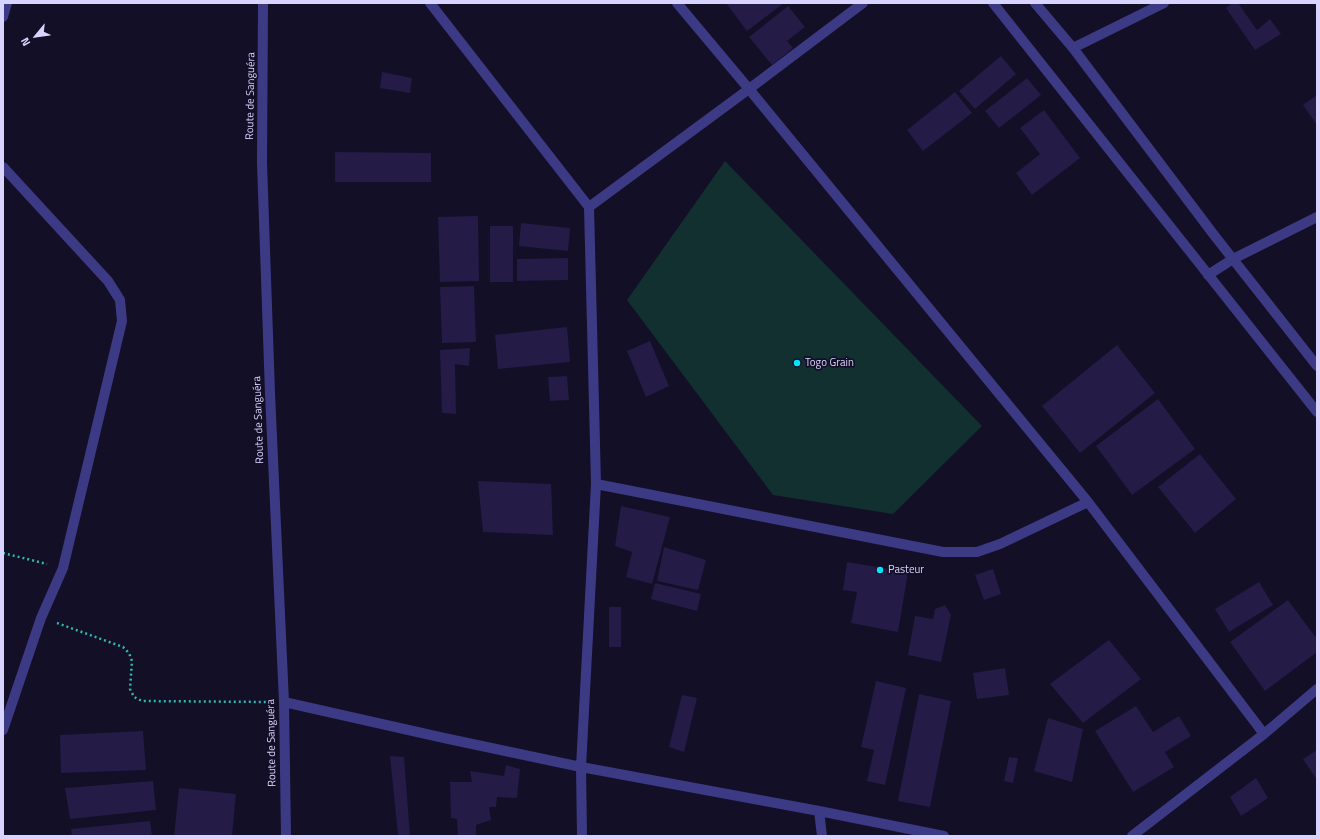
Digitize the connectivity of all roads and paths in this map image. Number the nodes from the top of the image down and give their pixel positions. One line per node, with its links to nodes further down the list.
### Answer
1 (7, 3): 9 (street)
2 (264, 3): 25 (street, Route de Sanguéra)
3 (430, 3): 13 (street)
4 (677, 3): 11 (street)
5 (863, 3): 11 (street)
6 (993, 3): 16 (street)
7 (1035, 3): 10 (street)
8 (1164, 3): 10 (street)
9 (3, 17)
10 (1073, 48): 15 (street)
11 (750, 89): 13 (street); 20 (street)
12 (3, 167): 22 (street)
13 (589, 207): 19 (street)
14 (1317, 216): 15 (street)
15 (1233, 259): 16 (street); 17 (street)
16 (1208, 275): 18 (street)
17 (1317, 366)
18 (1317, 412)
19 (596, 484): 20 (street); 28 (street)
20 (1088, 502): 27 (street)
21 (3, 553): 22 (path)
22 (63, 568): 23 (street)
23 (41, 618): 25 (path); 26 (street)
24 (1317, 690): 27 (street)
25 (284, 702): 28 (street); 30 (street, Route de Sanguéra)
26 (3, 730)
27 (1264, 734): 34 (street)
28 (581, 767): 29 (street); 31 (street)
29 (819, 811): 32 (street); 33 (street)
30 (286, 836)
31 (582, 836)
32 (822, 836)
33 (944, 836)
34 (1132, 836)

